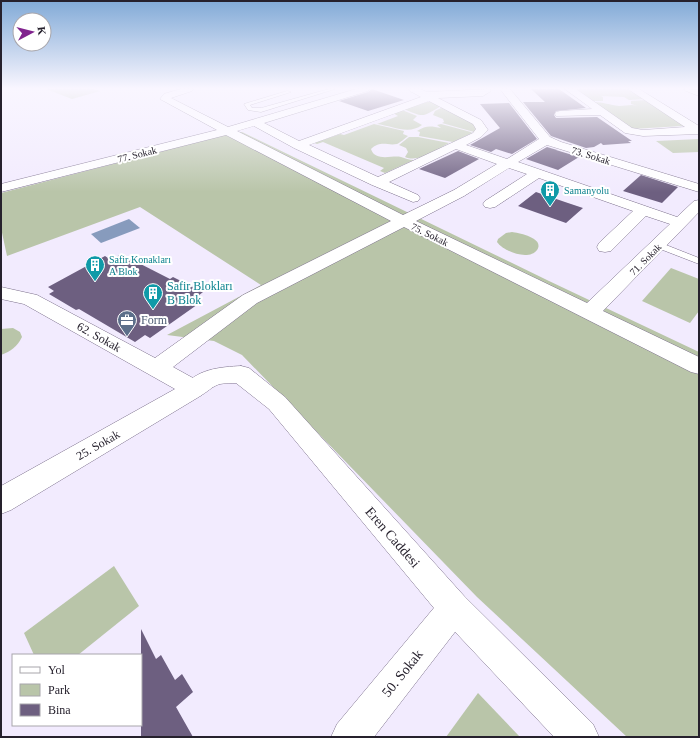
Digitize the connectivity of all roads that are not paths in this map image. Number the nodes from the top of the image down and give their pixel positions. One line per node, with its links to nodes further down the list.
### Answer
1 (216, 123): 9 (street, 75. Sokak)
2 (254, 123): 9 (street, 77. Sokak)
3 (256, 123): 12 (street)
4 (357, 123): 12 (street)
5 (478, 123): 13 (street)
6 (533, 123): 11 (street, 73. Sokak)
7 (618, 123): 10 (street)
8 (686, 123): 10 (street)
9 (226, 131): 17 (street, 77. Sokak); 23 (street, 75. Sokak)
10 (698, 131)
11 (546, 140): 14 (street); 18 (street, 73. Sokak)
12 (298, 145): 16 (street)
13 (455, 145): 14 (street); 16 (street)
14 (508, 164): 15 (street); 23 (street)
15 (538, 173): 20 (street); 22 (street)
16 (377, 182): 19 (street)
17 (1, 188)
18 (699, 188)
19 (413, 198)
20 (490, 204)
21 (698, 206): 24 (street, 71. Sokak)
22 (644, 209): 24 (street); 26 (street)
23 (403, 221): 29 (street, 75. Sokak); 31 (street)
24 (681, 223): 25 (street, 71. Sokak)
25 (658, 245): 27 (lane); 29 (street, 71. Sokak)
26 (605, 247)
27 (699, 261)
28 (1, 293): 31 (street, 62. Sokak)
29 (590, 312): 30 (street, 75. Sokak)
30 (699, 366)
31 (157, 368): 32 (street, 62. Sokak)
32 (194, 389): 33 (street, 25. Sokak); 34 (street, Eren Caddesi)
33 (1, 501)
34 (454, 608): 35 (street, 50. Sokak); 36 (street, Eren Caddesi)
35 (361, 732)
36 (580, 737)

